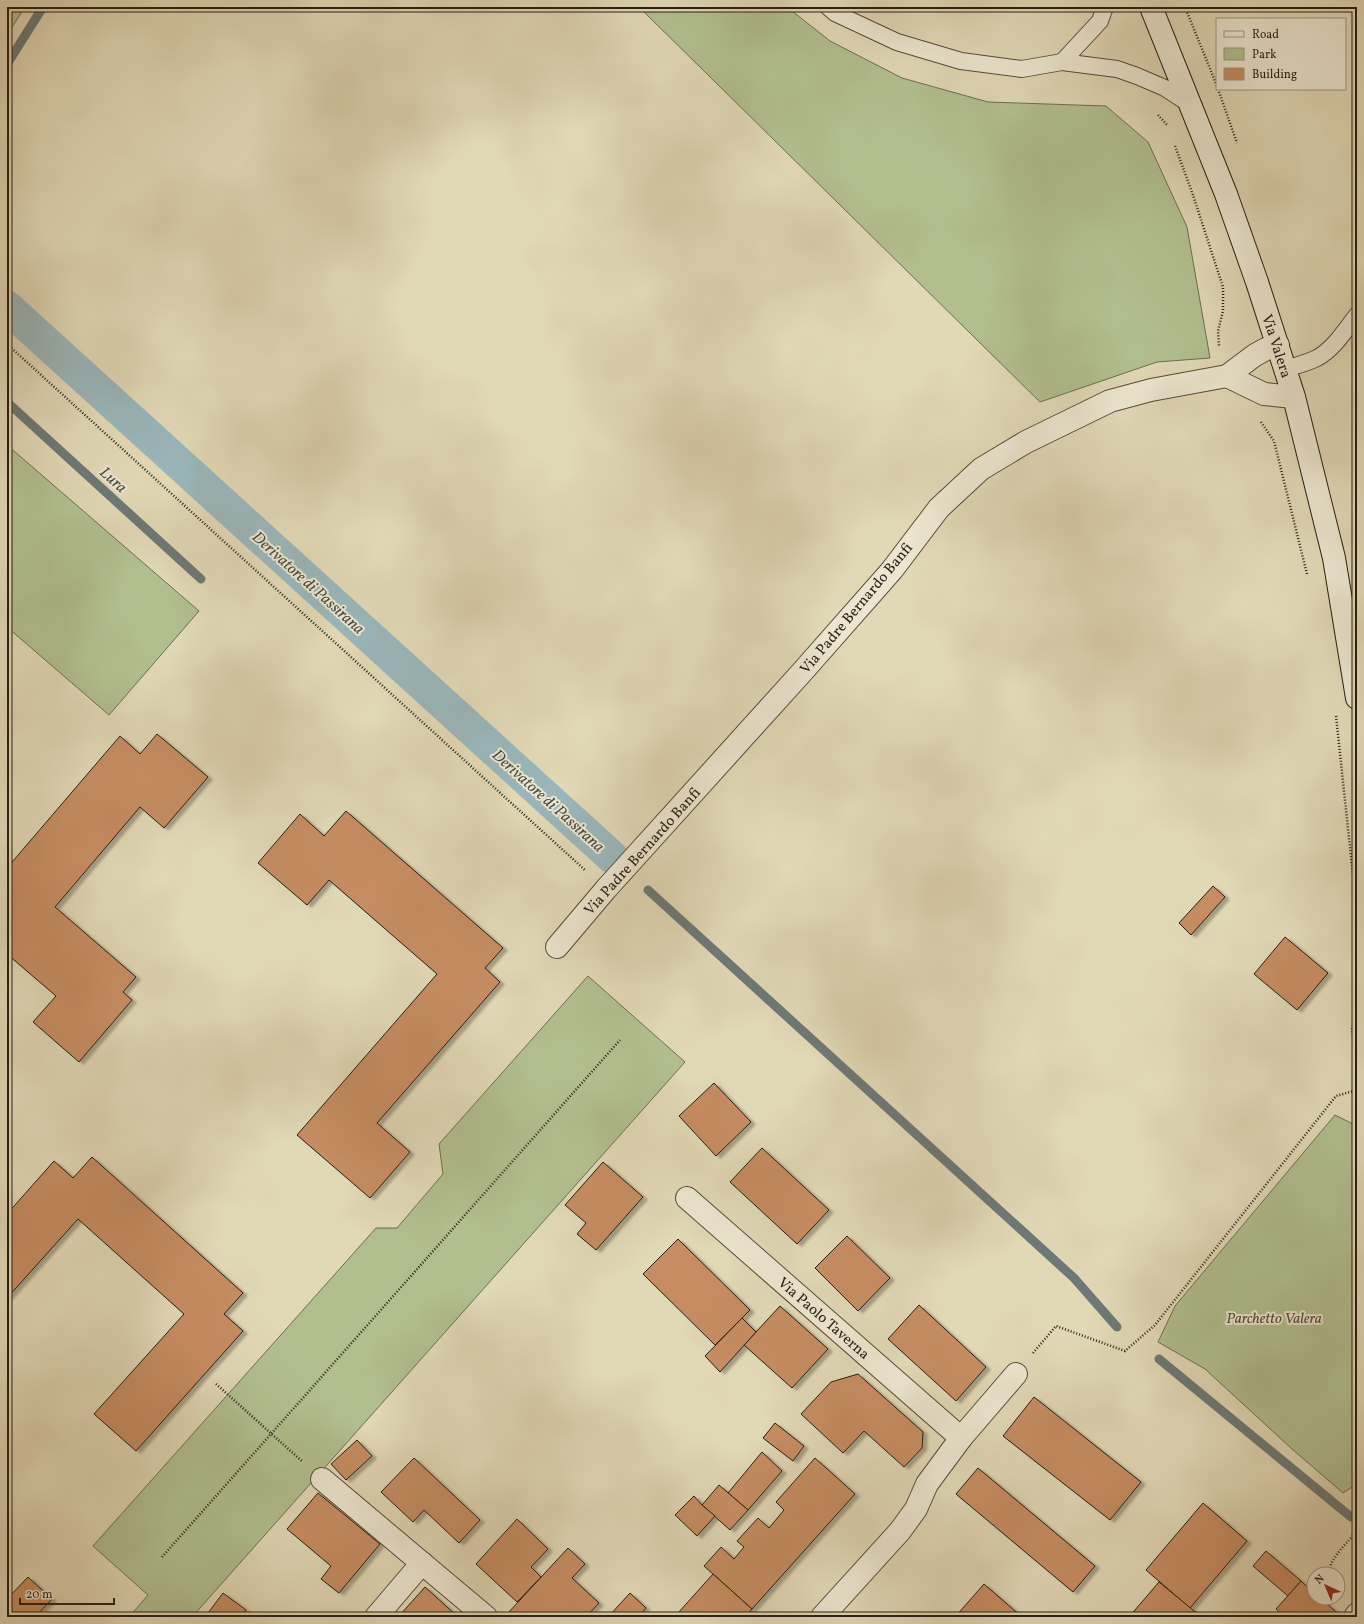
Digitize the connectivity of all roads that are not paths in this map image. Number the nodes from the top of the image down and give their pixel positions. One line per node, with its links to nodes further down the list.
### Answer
1 (828, 7): 4 (lane)
2 (1105, 7): 4 (lane)
3 (1151, 7): 5 (street, Via Valera)
4 (1062, 62): 5 (lane)
5 (1191, 105): 7 (street, Via Valera)
6 (1357, 314): 8 (lane)
7 (1278, 345): 8 (street, Via Valera); 9 (street, Via Padre Bernardo Banfi)
8 (1285, 369): 10 (street, Via Valera)
9 (1227, 376): 10 (street); 12 (street, Via Padre Bernardo Banfi)
10 (1294, 397): 11 (street, Via Valera)
11 (1357, 698)
12 (557, 947)
13 (687, 1198): 15 (street, Via Paolo Taverna)
14 (1016, 1374): 15 (street)
15 (961, 1438): 21 (street)
16 (322, 1480): 17 (street)
17 (422, 1563): 19 (street); 20 (street)
18 (1357, 1614): 22 (street)
19 (376, 1617)
20 (486, 1617)
21 (822, 1617)
22 (1355, 1617)

